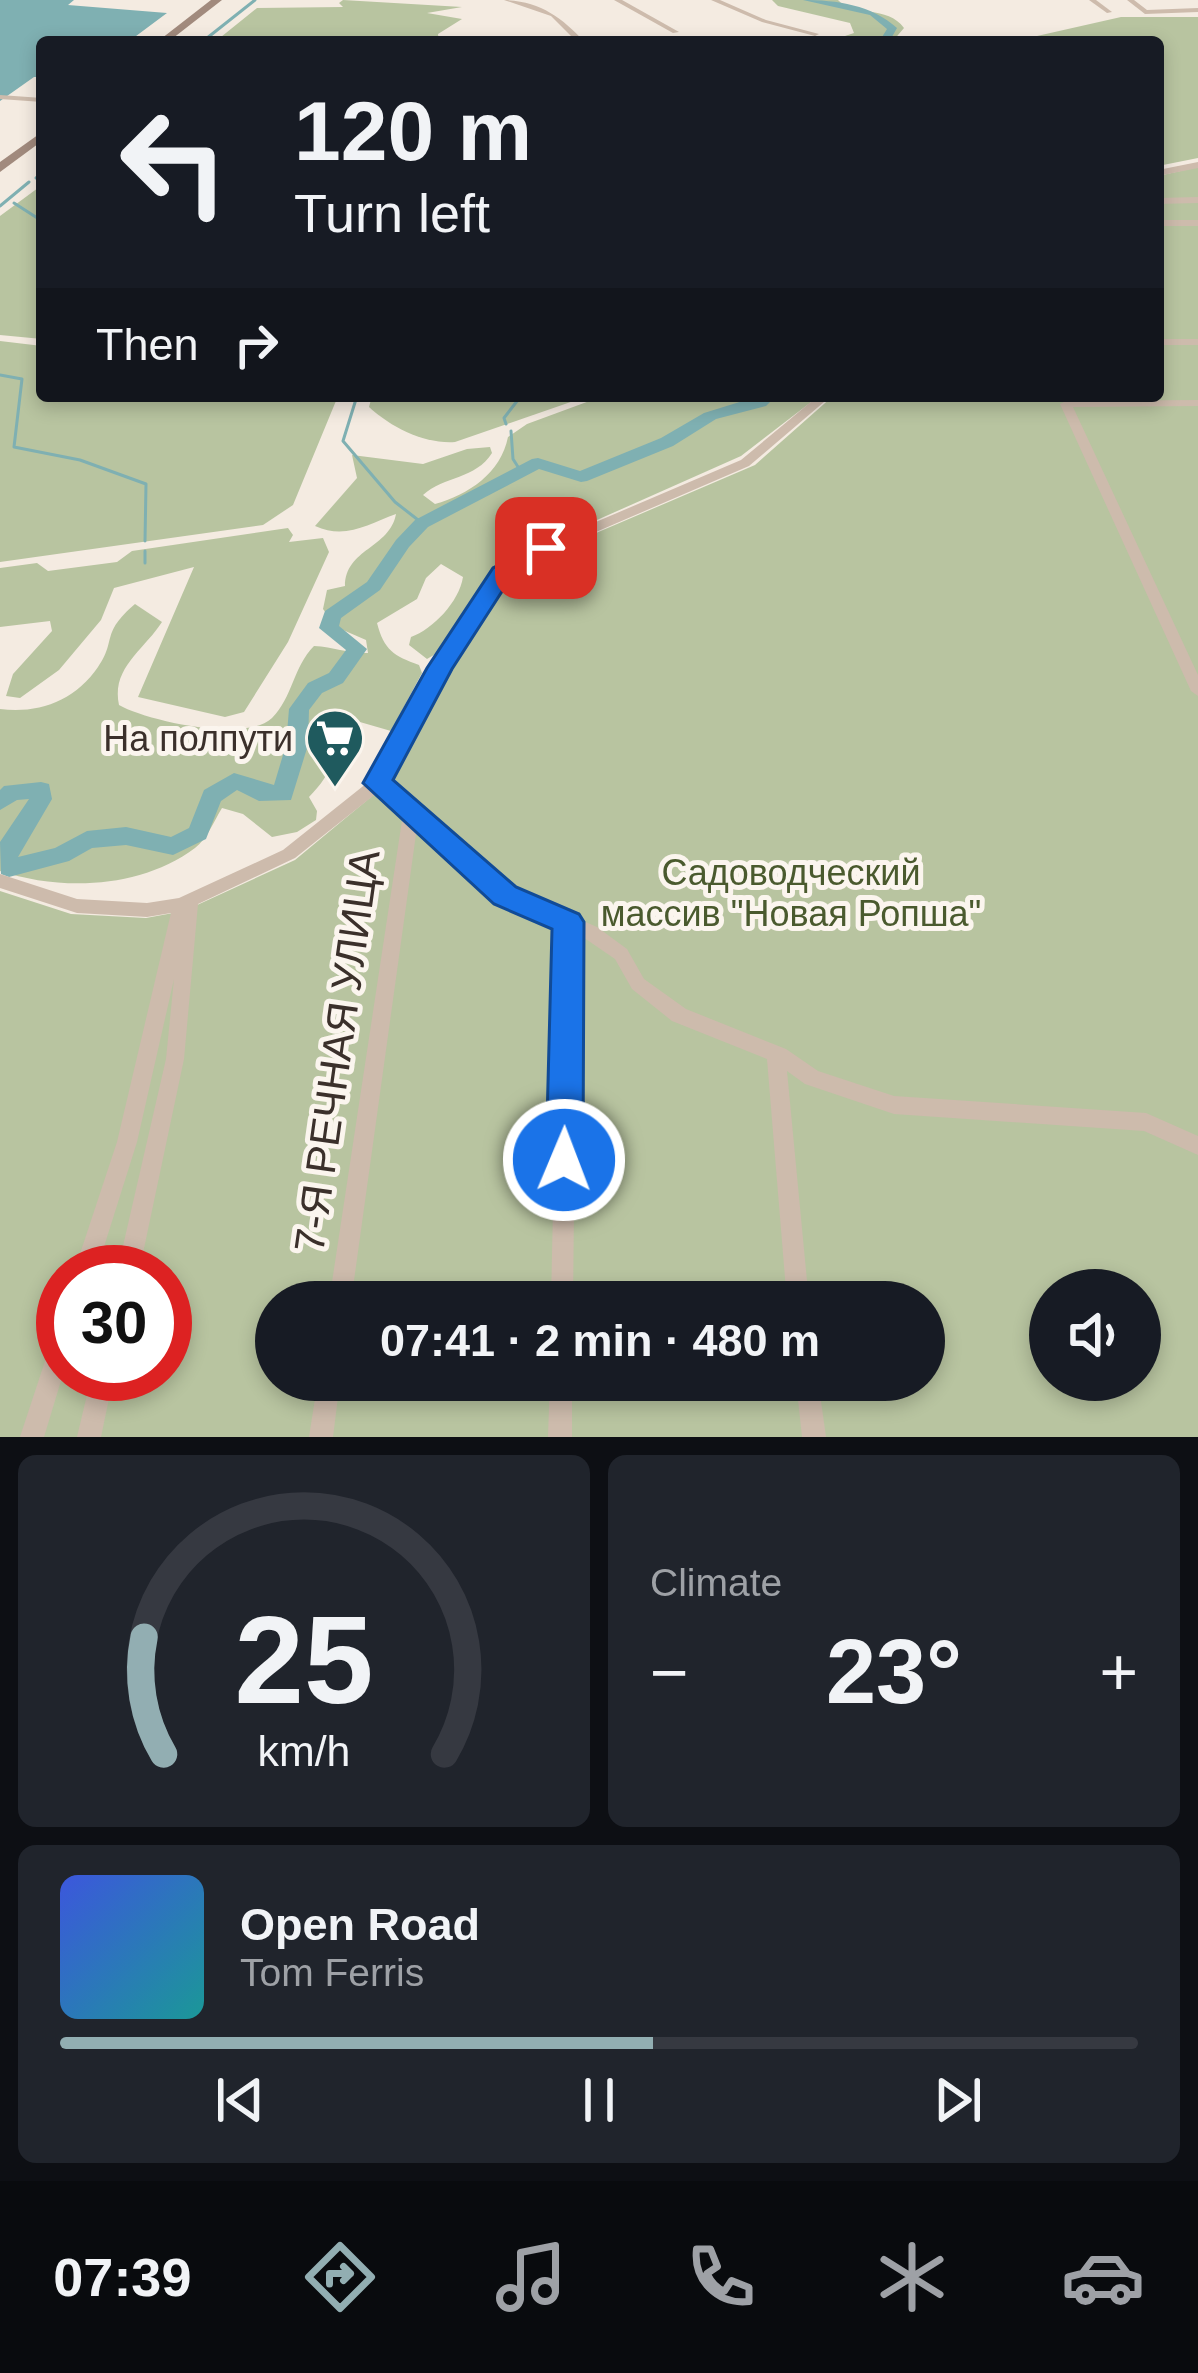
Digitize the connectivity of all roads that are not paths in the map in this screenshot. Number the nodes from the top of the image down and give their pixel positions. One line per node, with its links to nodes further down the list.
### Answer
1 (217, 0): 11 (main road)
2 (507, 0): 12 (street)
3 (617, 0): 9 (street)
4 (714, 0): 10 (street)
5 (1092, 0): 8 (street)
6 (1130, 0): 7 (street)
7 (1198, 10)
8 (1109, 13)
9 (675, 32)
10 (815, 34)
11 (170, 36)
12 (575, 36)
13 (3, 100): 14 (street)
14 (36, 100)
15 (36, 141): 17 (main road)
16 (1198, 165): 18 (street)
17 (0, 168)
18 (1164, 172)
19 (1198, 200): 20 (street)
20 (1164, 201)
21 (1164, 223): 22 (street)
22 (1198, 224)
23 (1164, 341): 24 (street)
24 (1198, 342)
25 (818, 402): 30 (street)
26 (1062, 402): 29 (street)
27 (1130, 402): 28 (street)
28 (1198, 403)
29 (1198, 691)
30 (378, 783): 31 (street); 33 (street)
31 (411, 811): 34 (street); 39 (street, 7-Я РЕЧНАЯ УЛИЦА)
32 (1, 885): 33 (street)
33 (186, 902): 37 (street); 38 (street)
34 (568, 922): 35 (street); 40 (street)
35 (776, 1054): 36 (street); 41 (street)
36 (1198, 1146)
37 (94, 1245)
38 (134, 1245)
39 (343, 1281)
40 (562, 1281)
41 (796, 1281)
42 (44, 1401): 47 (street)
43 (97, 1401): 48 (street)
44 (326, 1401): 49 (street)
45 (561, 1401): 50 (street)
46 (810, 1401): 51 (street)
47 (32, 1437)
48 (89, 1437)
49 (321, 1437)
50 (560, 1437)
51 (814, 1437)

